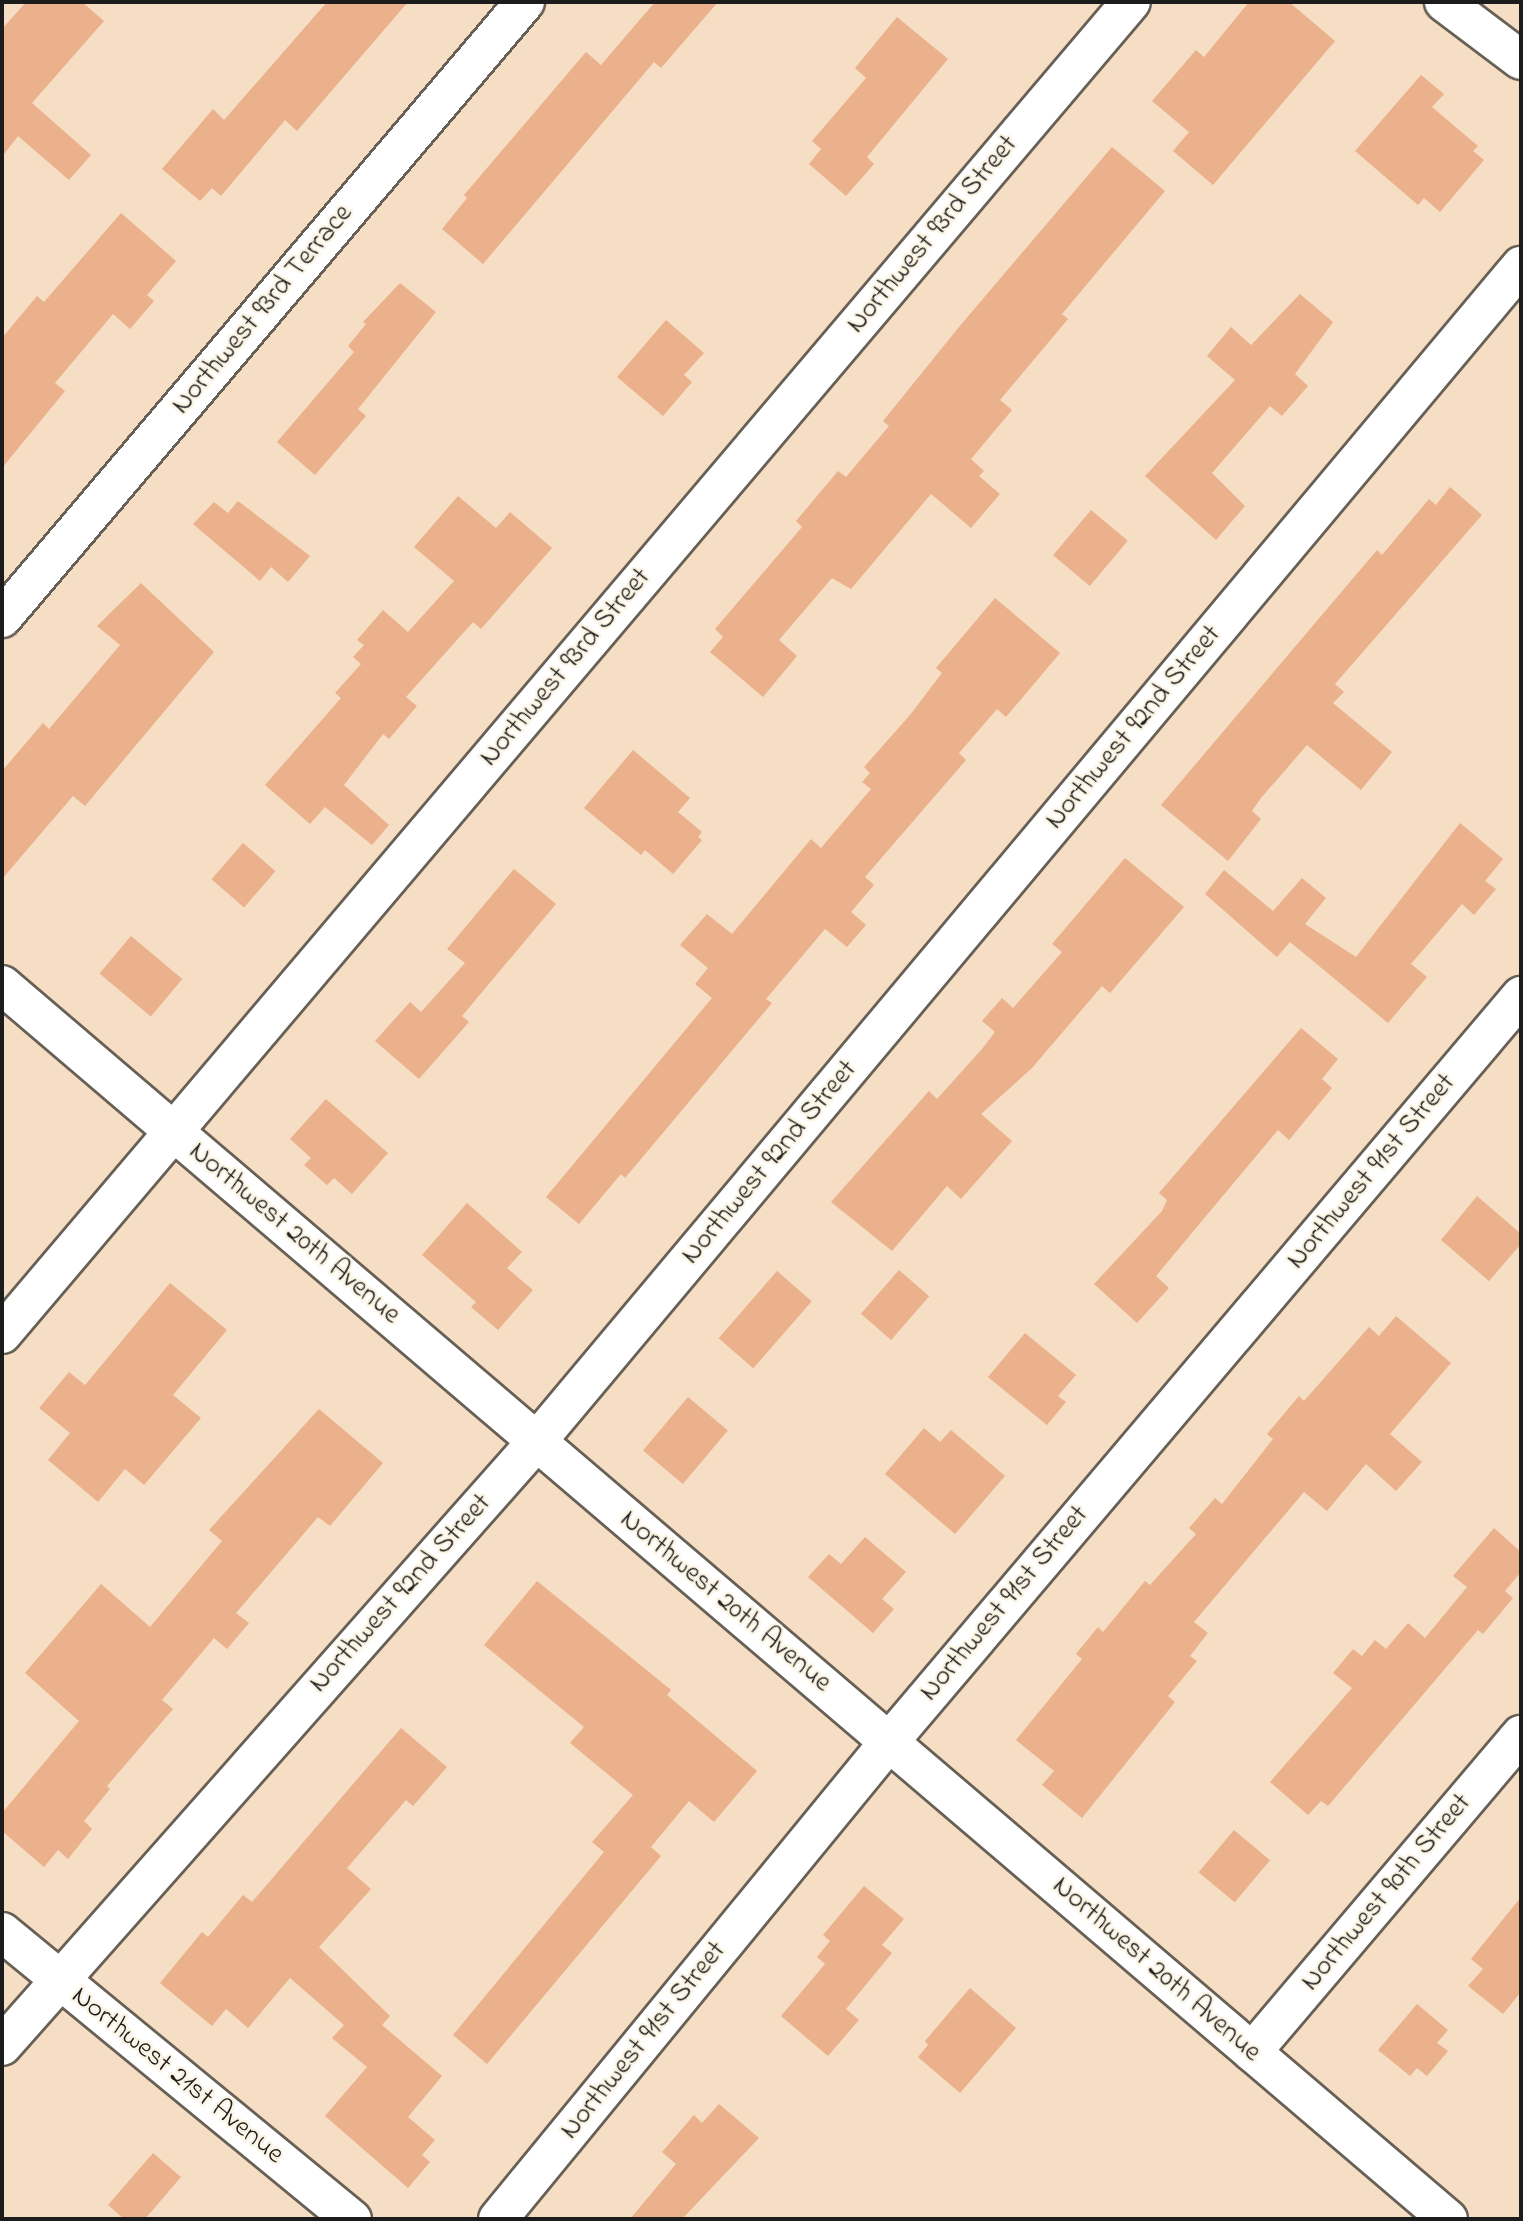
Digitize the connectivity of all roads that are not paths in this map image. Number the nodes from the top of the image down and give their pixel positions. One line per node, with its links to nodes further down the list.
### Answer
1 (525, 2): 6 (street, Northwest 93rd Terrace)
2 (1130, 2): 9 (street, Northwest 93rd Street)
3 (1444, 2): 4 (street)
4 (1521, 60)
5 (1521, 266): 11 (street, Northwest 92nd Street)
6 (2, 618)
7 (2, 985): 9 (street, Northwest 20th Avenue)
8 (1521, 996): 13 (street, Northwest 91st Street)
9 (173, 1131): 10 (street, Northwest 93rd Street); 11 (street, Northwest 20th Avenue)
10 (2, 1334)
11 (537, 1441): 13 (street, Northwest 20th Avenue); 15 (street, Northwest 92nd Street)
12 (1521, 1735): 17 (street, Northwest 90th Street)
13 (889, 1742): 17 (street, Northwest 20th Avenue); 19 (street, Northwest 91st Street)
14 (2, 1932): 15 (street, Northwest 21st Avenue)
15 (58, 1979): 16 (street, Northwest 92nd Street); 18 (street, Northwest 21st Avenue)
16 (2, 2046)
17 (1252, 2052): 20 (street, Northwest 20th Avenue)
18 (352, 2219)
19 (498, 2219)
20 (1448, 2219)

